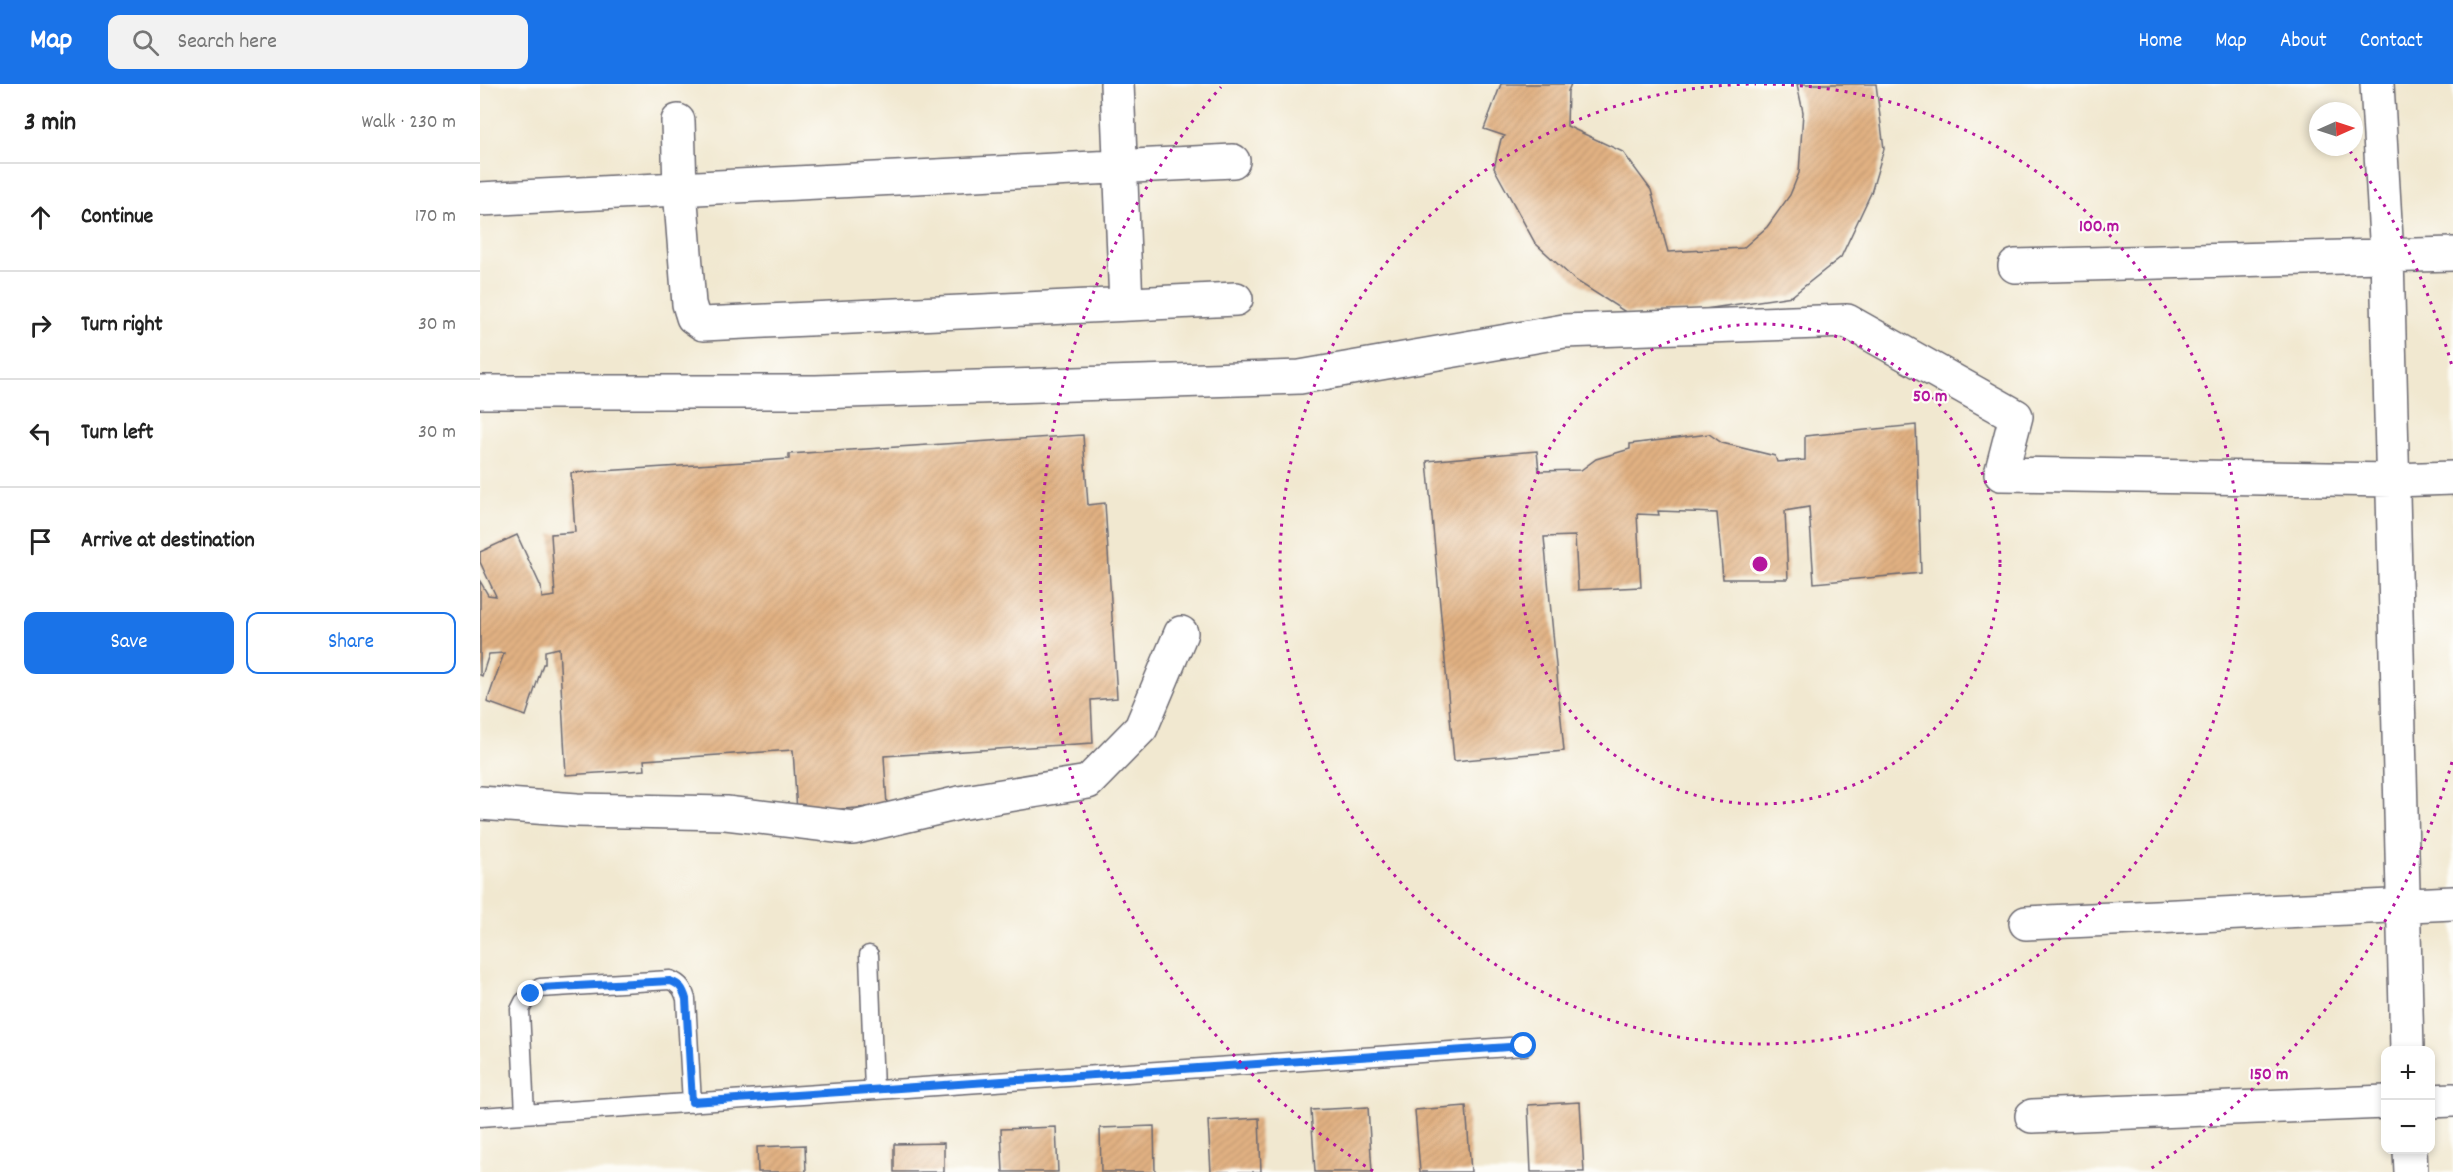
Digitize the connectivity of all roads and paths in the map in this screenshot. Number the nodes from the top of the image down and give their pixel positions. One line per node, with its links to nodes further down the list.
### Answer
1 (1117, 84): 5 (street)
2 (2377, 84): 9 (street)
3 (678, 121): 6 (street)
4 (1233, 161): 5 (street)
5 (1119, 168): 6 (street); 12 (street)
6 (680, 189): 7 (street); 12 (street)
7 (480, 199)
8 (2453, 254): 9 (street)
9 (2387, 256): 10 (street); 15 (street)
10 (2015, 266)
11 (1236, 299): 12 (street)
12 (1126, 304)
13 (480, 392): 15 (street)
14 (2453, 478): 15 (street)
15 (2393, 480): 19 (street)
16 (1181, 633): 17 (street)
17 (480, 803)
18 (2453, 903): 19 (street)
19 (2403, 905): 20 (street); 23 (street)
20 (2026, 923)
21 (868, 955): 24 (lane)
22 (1524, 1046): 24 (lane)
23 (2407, 1046)
24 (873, 1090): 27 (lane)
25 (2435, 1101): 26 (street)
26 (2453, 1101)
27 (692, 1102): 29 (lane); 29 (lane)
28 (2381, 1102): 30 (street)
29 (525, 1114): 31 (lane)
30 (2032, 1116)
31 (480, 1117)
32 (2410, 1154): 33 (street)
33 (2410, 1172)

